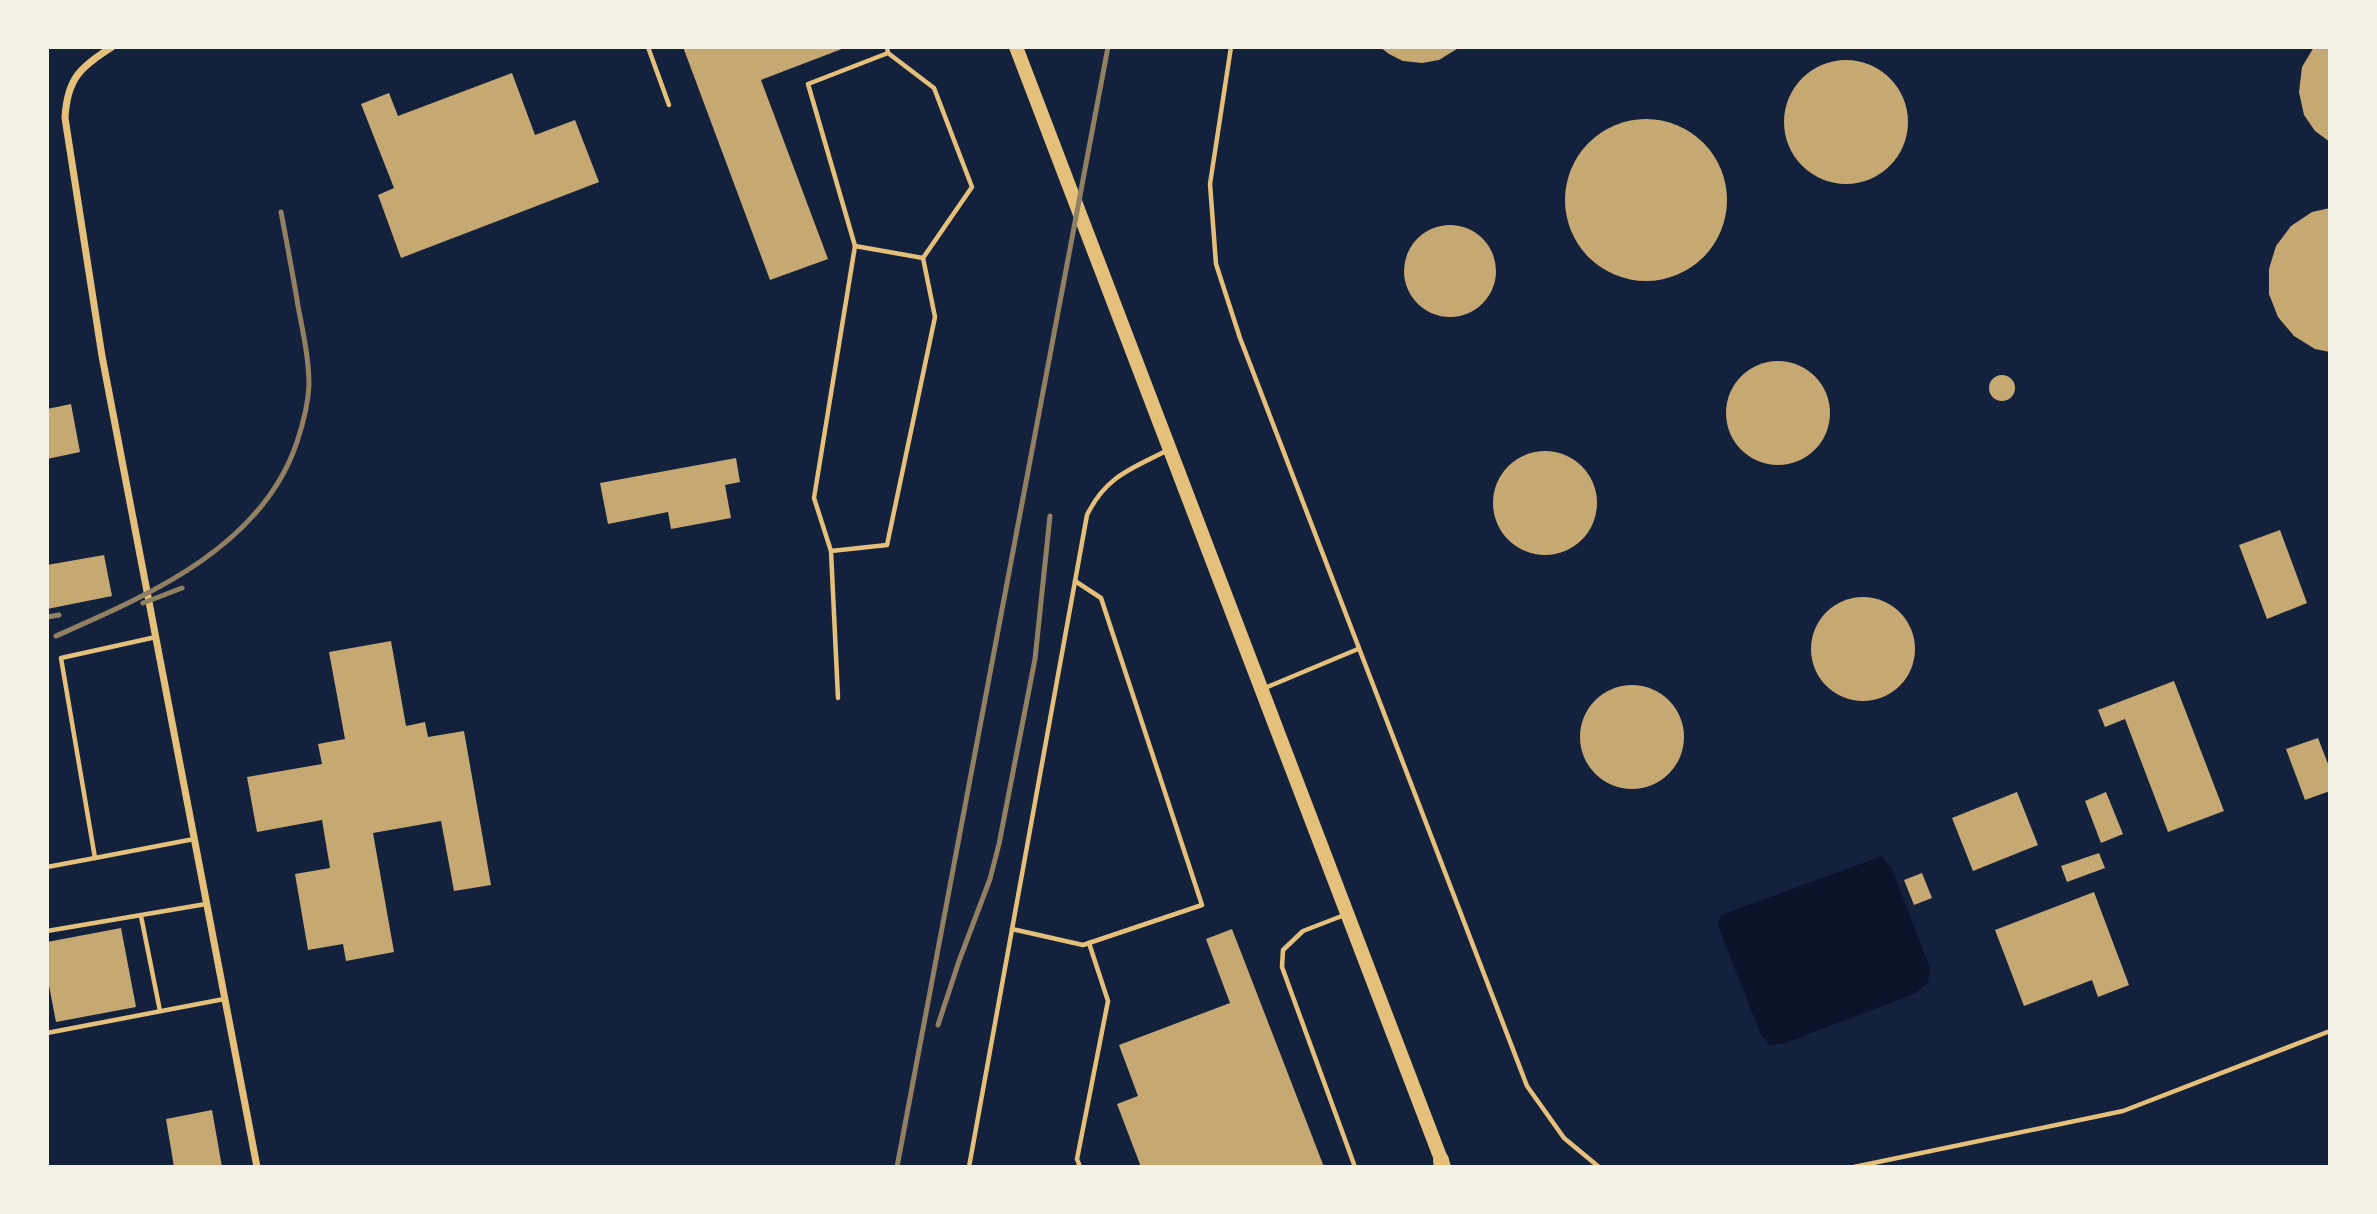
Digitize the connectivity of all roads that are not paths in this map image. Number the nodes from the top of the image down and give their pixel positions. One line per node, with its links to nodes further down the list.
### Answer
1 (112, 47): 12 (street)
2 (648, 47): 6 (lane)
3 (1016, 47): 9 (main road)
4 (1231, 47): 13 (lane)
5 (888, 50): 7 (lane); 8 (lane)
6 (669, 105)
7 (855, 246): 8 (lane); 10 (lane)
8 (923, 258): 10 (lane)
9 (1169, 449): 11 (lane); 14 (main road)
10 (831, 551): 15 (lane)
11 (1075, 581): 22 (lane); 24 (lane)
12 (156, 637): 16 (street); 17 (lane)
13 (1358, 649): 14 (lane); 36 (lane)
14 (1261, 689): 20 (main road)
15 (838, 698)
16 (194, 839): 17 (lane); 19 (street)
17 (95, 858): 18 (lane)
18 (47, 867)
19 (206, 904): 21 (lane); 25 (street)
20 (1348, 914): 30 (main road); 35 (lane)
21 (141, 916): 23 (lane); 26 (lane)
22 (1012, 929): 24 (lane); 32 (lane)
23 (47, 931)
24 (1089, 943): 29 (lane)
25 (224, 999): 26 (lane); 31 (street)
26 (160, 1012): 28 (lane)
27 (2330, 1031): 37 (lane)
28 (47, 1033)
29 (1077, 1159): 33 (lane); 34 (lane)
30 (1442, 1165)
31 (257, 1167)
32 (969, 1167)
33 (1071, 1167)
34 (1080, 1167)
35 (1355, 1167)
36 (1599, 1167)
37 (1854, 1167)

